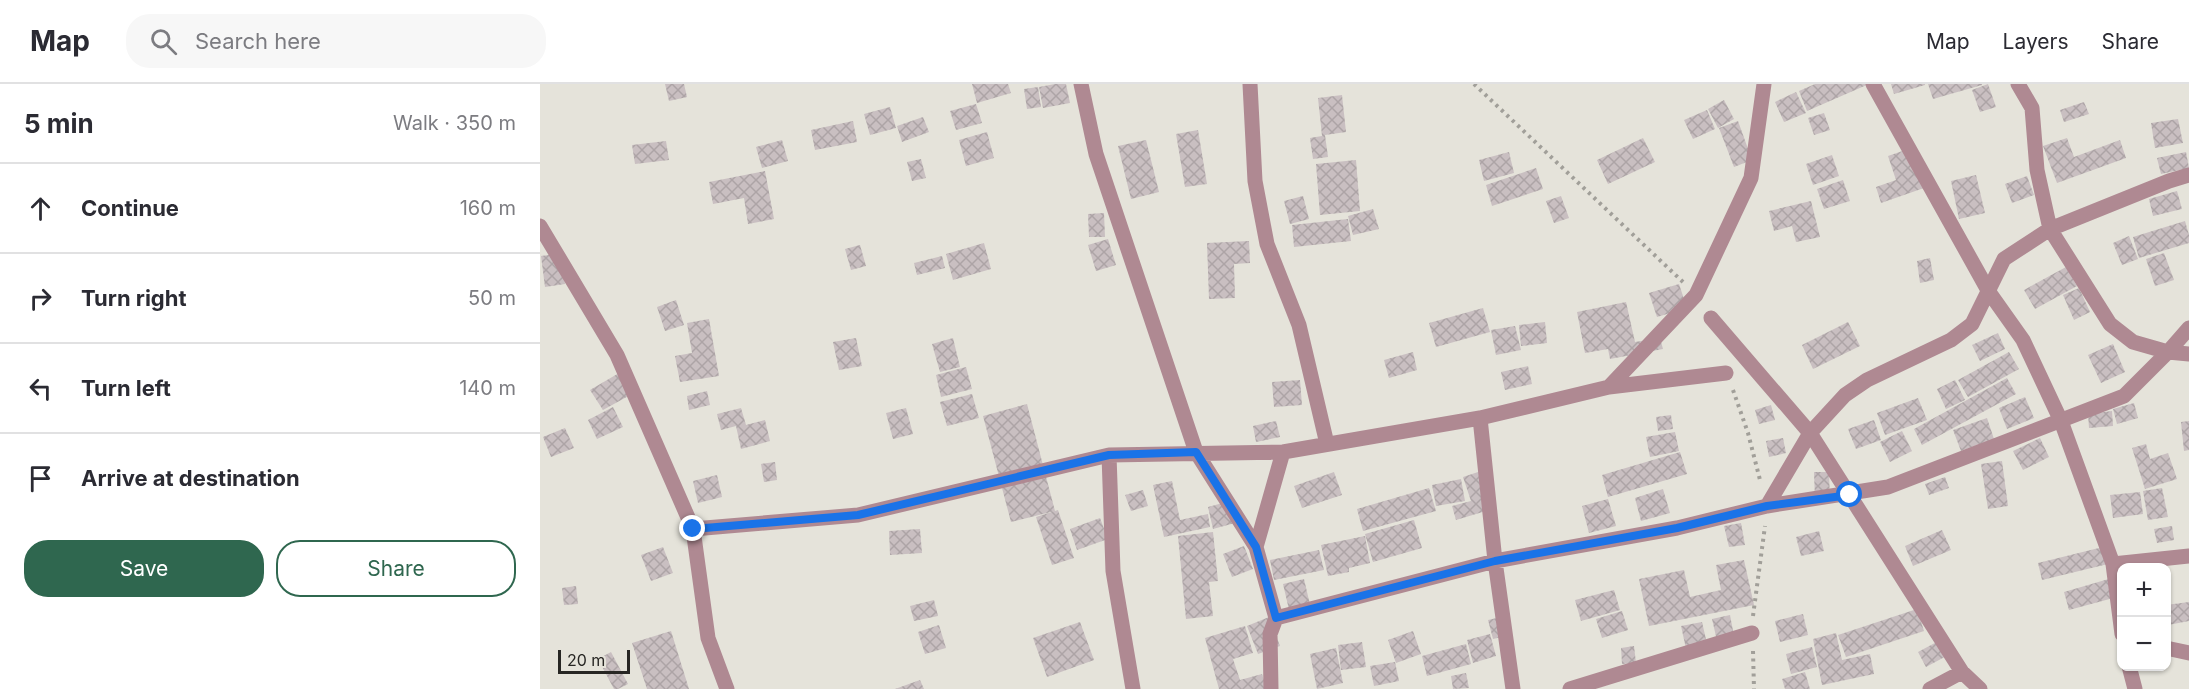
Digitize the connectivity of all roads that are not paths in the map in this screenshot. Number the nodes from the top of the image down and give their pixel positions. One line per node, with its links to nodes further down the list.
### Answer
1 (1081, 84): 20 (street)
2 (1250, 84): 19 (street)
3 (1764, 84): 15 (street)
4 (1873, 84): 9 (street)
5 (2018, 84): 8 (street)
6 (2189, 175): 8 (street)
7 (540, 226): 25 (street)
8 (2050, 230): 9 (street); 12 (street)
9 (1989, 292): 17 (street); 18 (street)
10 (1712, 318): 18 (street)
11 (2189, 328): 12 (street)
12 (2168, 352): 13 (street); 17 (street)
13 (2189, 354)
14 (1726, 373): 15 (street)
15 (1609, 387): 16 (street)
16 (1480, 418): 19 (street); 28 (street)
17 (2061, 421): 23 (street); 29 (street)
18 (1810, 433): 23 (street); 24 (street)
19 (1327, 444): 21 (street)
20 (1196, 452): 21 (street); 22 (street); 26 (street)
21 (1283, 452): 26 (street)
22 (1109, 455): 25 (street); 39 (street)
23 (1850, 495): 24 (street); 36 (street)
24 (1767, 506): 28 (street)
25 (693, 529): 38 (street)
26 (1256, 547): 31 (street)
27 (2189, 556): 29 (street)
28 (1495, 561): 31 (street); 41 (street)
29 (2112, 564): 30 (street)
30 (2119, 617)
31 (1276, 618): 40 (street)
32 (1752, 633): 37 (street)
33 (2171, 649): 34 (street)
34 (2189, 652)
35 (2130, 671): 45 (street)
36 (1962, 672): 43 (street); 44 (street)
37 (1587, 687): 42 (street)
38 (727, 689)
39 (1132, 689)
40 (1271, 689)
41 (1513, 689)
42 (1570, 689)
43 (1930, 689)
44 (1980, 689)
45 (2135, 689)

